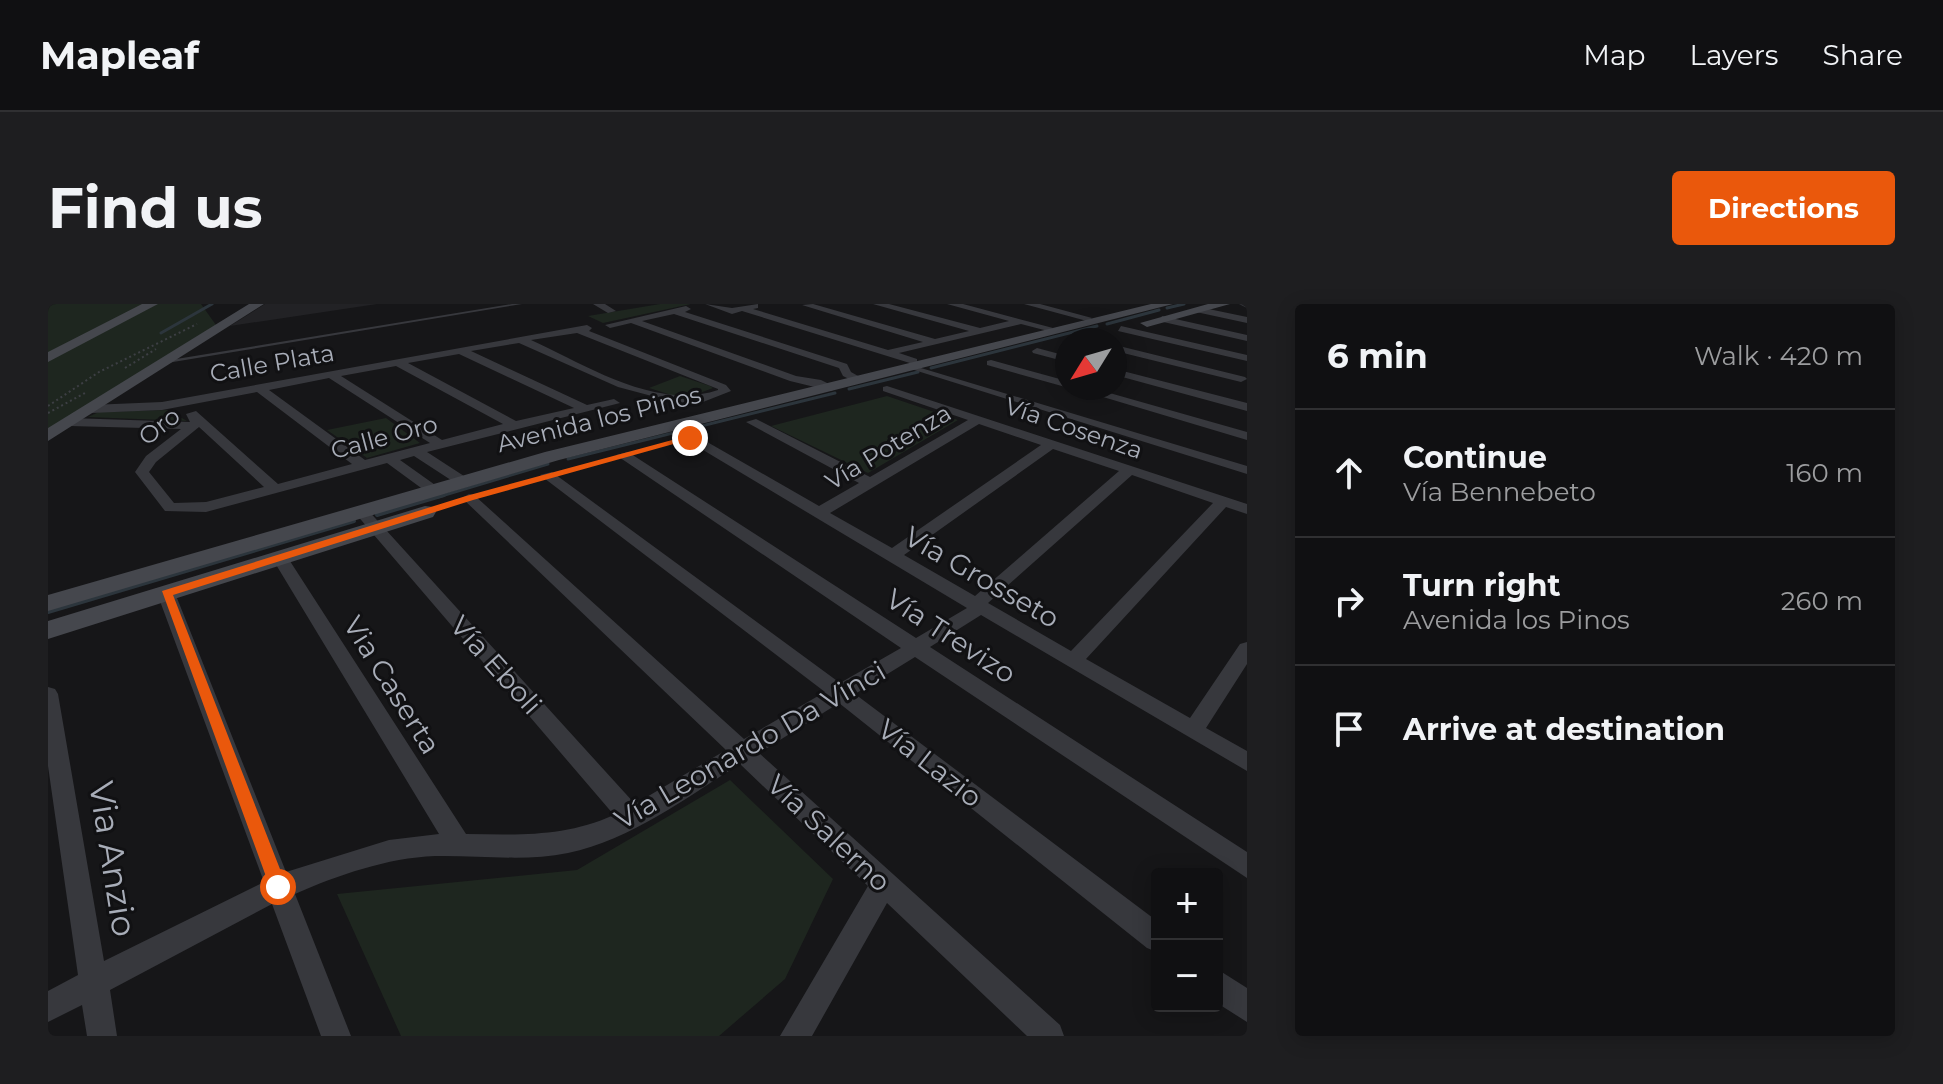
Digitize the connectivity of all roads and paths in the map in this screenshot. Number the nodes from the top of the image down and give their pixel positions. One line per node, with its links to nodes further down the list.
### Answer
1 (152, 304): 43 (street)
2 (258, 304): 19 (street)
3 (520, 304): 45 (lane)
4 (710, 304): 13 (street)
5 (814, 304): 11 (street)
6 (878, 304): 30 (street)
7 (952, 304): 23 (street)
8 (1029, 304): 17 (street)
9 (1091, 304): 17 (street)
10 (1224, 304): 16 (street, Avenida los Pinos)
11 (807, 305): 14 (street); 35 (street)
12 (694, 306): 18 (street)
13 (752, 307): 41 (street)
14 (794, 307)
15 (1161, 310): 16 (street, Avenida los Pinos); 20 (street, Avenida los Pinos); 27 (street, Avenida los Pinos); 33 (street)
16 (1199, 310): 21 (street)
17 (1060, 311): 20 (street)
18 (676, 312): 22 (street); 32 (street)
19 (224, 319): 45 (street); 62 (path)
20 (1090, 320): 26 (street); 48 (street, Avenida los Pinos)
21 (1247, 320)
22 (633, 321): 24 (street); 37 (street)
23 (1022, 321): 25 (street); 30 (street)
24 (610, 325)
25 (1048, 328)
26 (1114, 328)
27 (1124, 328)
28 (576, 329): 29 (street, Calle Plata); 34 (street, Calle Plata); 60 (street)
29 (592, 329)
30 (981, 331): 35 (street)
31 (1127, 332): 44 (street)
32 (747, 335): 37 (street); 55 (street)
33 (1247, 338)
34 (520, 339): 38 (street, Calle Plata); 59 (street)
35 (935, 342): 41 (street)
36 (1055, 346): 39 (street, Avenida los Pinos)
37 (709, 349): 55 (street)
38 (460, 350): 46 (street, Calle Plata); 66 (street)
39 (1037, 351): 42 (street); 47 (street, Avenida los Pinos)
40 (1127, 351): 52 (street)
41 (888, 353): 48 (street)
42 (1055, 356)
43 (48, 358)
44 (1247, 358)
45 (167, 361): 65 (street)
46 (398, 362): 49 (street, Calle Plata); 71 (street)
47 (991, 363): 51 (street, Avenida los Pinos); 53 (street)
48 (914, 364): 51 (street); 55 (street, Avenida los Pinos)
49 (330, 374): 54 (street, Calle Plata); 76 (street)
50 (1127, 375): 58 (street)
51 (939, 376): 56 (street, Avenida los Pinos); 83 (street)
52 (1244, 377): 58 (street)
53 (1055, 382)
54 (258, 387): 63 (street, Calle Plata); 80 (street)
55 (845, 388): 56 (street, Avenida los Pinos); 67 (street, Avenida los Pinos)
56 (887, 389): 68 (street, Vía Cosenza)
57 (1121, 400): 73 (street)
58 (1218, 400): 64 (street)
59 (697, 401): 60 (street); 60 (street)
60 (717, 402): 67 (street, Avenida los Pinos); 81 (street, Avenida los Pinos)
61 (614, 403): 66 (street, Calle Oro)
62 (48, 406)
63 (162, 406): 65 (street, Calle Plata); 70 (street)
64 (1247, 407)
65 (91, 409): 69 (street)
66 (587, 410): 71 (street, Calle Oro)
67 (749, 415): 74 (street, Avenida los Pinos); 84 (street)
68 (979, 419): 75 (street, Vía Cosenza); 84 (street, Vía Potenza)
69 (70, 422): 70 (street); 72 (street)
70 (198, 423): 85 (street); 89 (street, Oro)
71 (514, 425): 76 (street, Calle Oro)
72 (48, 436)
73 (1247, 436)
74 (690, 438): 78 (street, Avenida los Pinos); 91 (street, Vía Grosseto)
75 (1051, 444): 82 (street, Vía Cosenza); 93 (street)
76 (441, 445): 77 (street, Calle Oro)
77 (416, 451): 79 (street, Calle Oro); 87 (street, Vía Salerno)
78 (623, 455): 81 (street, Avenida los Pinos); 99 (street, Vía Trevizo)
79 (389, 458): 80 (street, Calle Oro); 86 (street)
80 (362, 465): 85 (street, Calle Oro)
81 (555, 467): 87 (street, Avenida los Pinos); 103 (street, Vía Lazio)
82 (1129, 470): 88 (street, Vía Cosenza); 97 (street, Vía Leonardo Da Vinci)
83 (1247, 470)
84 (870, 483): 91 (street, Vía Potenza)
85 (274, 488): 89 (street, Calle Oro)
86 (433, 490): 87 (street, Avenida los Pinos); 92 (street, Avenida los Pinos)
87 (466, 490): 92 (street, Avenida los Pinos); 105 (street, Vía Salerno)
88 (1223, 501): 90 (street, Vía Cosenza); 101 (street)
89 (166, 506)
90 (1247, 509)
91 (819, 513): 93 (street, Vía Grosseto)
92 (368, 520): 94 (street, Avenida los Pinos); 96 (street, Avenida los Pinos); 107 (street, Vía Eboli)
93 (891, 556): 97 (street, Vía Grosseto)
94 (280, 558): 95 (street, Avenida los Pinos); 108 (street, Via Caserta)
95 (166, 593): 98 (street, Avenida los Pinos); 111 (street)
96 (48, 603)
97 (977, 606): 99 (street, Vía Leonardo Da Vinci); 101 (street, Vía Grosseto)
98 (48, 630)
99 (917, 647): 103 (street, Vía Leonardo Da Vinci); 109 (street, Vía Trevizo)
100 (1247, 649): 104 (street)
101 (1073, 661): 104 (street, Vía Grosseto)
102 (48, 694): 113 (street, Via Anzio)
103 (841, 694): 105 (street, Vía Leonardo Da Vinci); 112 (street, Vía Lazio)
104 (1193, 731): 106 (street, Vía Grosseto)
105 (742, 752): 107 (street, Vía Leonardo Da Vinci); 110 (street, Vía Salerno)
106 (1247, 762)
107 (632, 818): 108 (street, Vía Leonardo Da Vinci)
108 (457, 842): 111 (street, Vía Leonardo Da Vinci)
109 (1247, 866)
110 (883, 885): 117 (street); 120 (street, Vía Salerno)
111 (278, 887): 113 (street, Vía Leonardo Da Vinci); 119 (street)
112 (1151, 933)
113 (94, 983): 115 (street, Vía Leonardo Da Vinci); 118 (street, Via Anzio)
114 (1223, 989): 116 (street)
115 (48, 1007)
116 (1247, 1007)
117 (802, 1033)
118 (102, 1036)
119 (336, 1036)
120 (1049, 1036)

